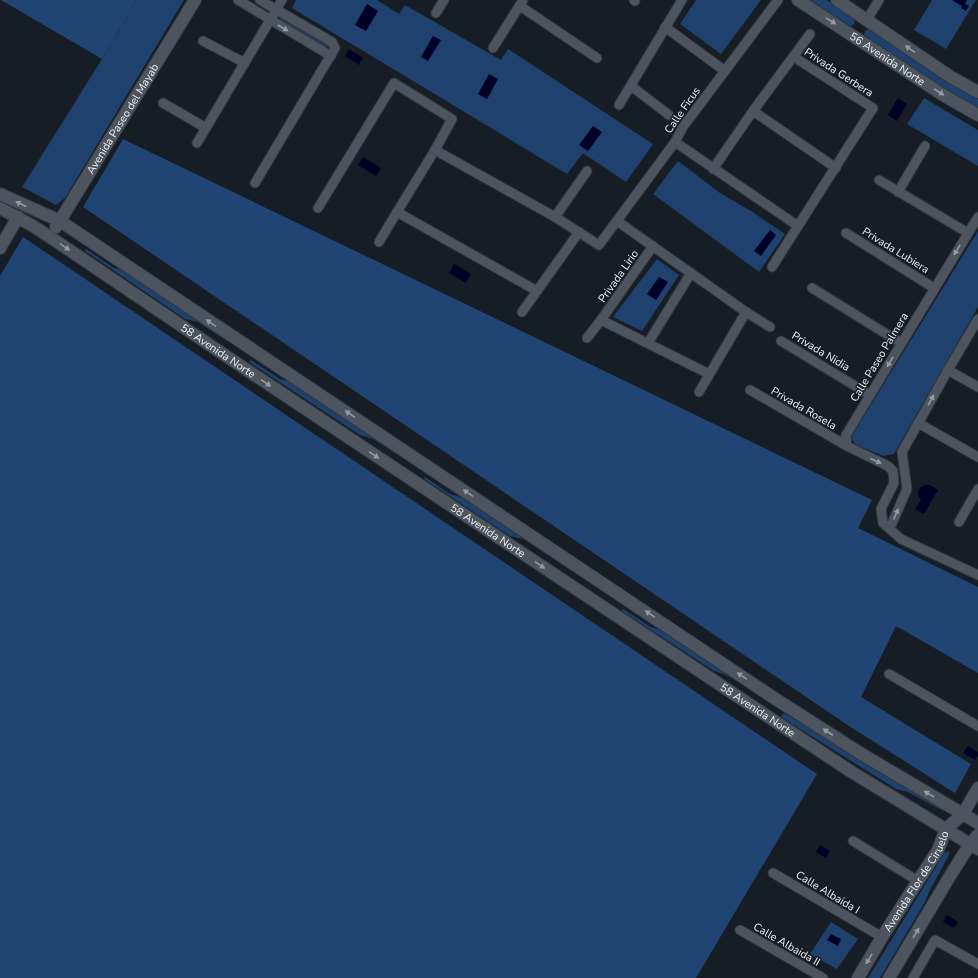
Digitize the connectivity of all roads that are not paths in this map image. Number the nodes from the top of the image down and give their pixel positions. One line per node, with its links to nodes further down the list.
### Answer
1 (196, 0): 51 (main road, Avenida Paseo del Mayab)
2 (238, 0): 14 (street)
3 (260, 0): 12 (street)
4 (282, 0): 12 (street)
5 (444, 0): 13 (street)
6 (682, 0): 16 (street)
7 (778, 0): 25 (street, Calle Ficus)
8 (798, 0): 18 (main road, 56 Avenida Norte, one-way to 18)
9 (836, 0): 15 (main road, 56 Avenida Norte)
10 (879, 0): 15 (street)
11 (521, 3): 20 (street); 23 (street)
12 (276, 10): 14 (street); 21 (street)
13 (436, 13)
14 (270, 20): 21 (street, one-way to 21); 24 (street)
15 (867, 20): 18 (main road); 27 (main road, 56 Avenida Norte, one-way to 15)
16 (665, 27): 25 (street); 26 (street)
17 (810, 34): 22 (street, Privada Gerbera)
18 (853, 35): 32 (main road, 56 Avenida Norte, one-way to 32)
19 (203, 41): 24 (street)
20 (493, 48)
21 (331, 56): 42 (street)
22 (794, 57): 30 (street, Privada Gerbera); 38 (street, Privada Gerbera)
23 (597, 58)
24 (245, 63): 33 (street)
25 (725, 71): 34 (street, Calle Ficus)
26 (631, 86): 29 (street); 31 (street)
27 (978, 92)
28 (163, 103): 33 (street)
29 (619, 104)
30 (753, 111): 38 (street); 39 (street, Privada Gerbera)
31 (670, 114)
32 (978, 115)
33 (206, 128): 35 (street)
34 (675, 142): 39 (street); 52 (street, Calle Ficus)
35 (196, 143)
36 (925, 146): 43 (street)
37 (436, 150): 46 (street); 47 (street); 48 (street)
38 (836, 168): 53 (street, Privada Gerbera)
39 (712, 169): 53 (street)
40 (587, 171): 48 (street)
41 (879, 180): 43 (street)
42 (254, 183)
43 (898, 192): 56 (street)
44 (0, 194): 51 (main road, 58 Avenida Norte, one-way to 44)
45 (0, 208): 50 (main road, 58 Avenida Norte)
46 (318, 208)
47 (396, 212): 58 (street); 65 (street)
48 (555, 217): 54 (street)
49 (978, 217): 56 (street, Calle Paseo Palmera)
50 (18, 218): 57 (main road, 58 Avenida Norte); 60 (main road)
51 (60, 221): 57 (main road, Avenida Paseo del Mayab); 75 (main road, 58 Avenida Norte, one-way to 51)
52 (616, 221): 54 (street, Calle Ficus); 59 (street, Privada Lirio)
53 (798, 226): 61 (street, Privada Gerbera)
54 (579, 232): 65 (street)
55 (846, 233): 64 (street, Privada Lubiera)
56 (968, 233): 64 (street, Calle Paseo Palmera, one-way to 64)
57 (50, 237): 76 (main road, 58 Avenida Norte, one-way to 76)
58 (379, 242)
59 (654, 246): 62 (street, Privada Lirio); 69 (street, Privada Lirio)
60 (0, 248)
61 (772, 267)
62 (692, 273): 67 (street, Privada Lirio); 73 (street)
63 (812, 288): 74 (street)
64 (934, 288): 74 (street, Calle Paseo Palmera)
65 (537, 291): 66 (street)
66 (522, 312)
67 (746, 312): 70 (street, Privada Lirio); 78 (street)
68 (978, 319): 77 (street)
69 (601, 320): 71 (street, Privada Lirio); 73 (street, Privada Lirio)
70 (770, 327)
71 (587, 338)
72 (781, 341): 82 (street, Privada Nidia)
73 (648, 343): 78 (street, Privada Lirio)
74 (901, 343): 82 (street, Calle Paseo Palmera, one-way to 82)
75 (244, 344): 76 (main road); 86 (main road, 58 Avenida Norte, one-way to 75)
76 (232, 360): 87 (main road, 58 Avenida Norte, one-way to 87)
77 (948, 370): 79 (street); 83 (street, one-way to 77)
78 (709, 374): 81 (street)
79 (978, 387)
80 (750, 390): 84 (street, Privada Rosela)
81 (699, 392)
82 (870, 395): 84 (street, Calle Paseo Palmera)
83 (918, 422): 85 (street); 90 (street, one-way to 83)
84 (846, 446): 90 (street, one-way to 90)
85 (978, 457)
86 (417, 459): 87 (main road); 91 (main road, 58 Avenida Norte, one-way to 86)
87 (406, 476): 93 (main road, 58 Avenida Norte, one-way to 93)
88 (978, 489): 89 (street)
89 (959, 522)
90 (890, 528): 92 (street)
91 (590, 574): 93 (main road); 95 (main road, 58 Avenida Norte, one-way to 91)
92 (978, 575)
93 (580, 592): 96 (main road, 58 Avenida Norte)
94 (890, 674): 97 (street)
95 (774, 698): 96 (main road); 99 (main road, 58 Avenida Norte, one-way to 95)
96 (764, 714): 101 (main road, 58 Avenida Norte)
97 (978, 726)
98 (978, 788): 99 (main road, Avenida Flor de Ciruelo)
99 (963, 814): 100 (main road, 58 Avenida Norte); 101 (main road, Avenida Flor de Ciruelo)
100 (978, 823)
101 (946, 829): 103 (main road, 58 Avenida Norte); 105 (main road, Avenida Flor de Ciruelo)
102 (854, 841): 105 (street)
103 (975, 843): 111 (main road, one-way to 103)
104 (773, 873): 107 (street, Calle Albaida I)
105 (918, 881): 107 (main road, Avenida Flor de Ciruelo)
106 (740, 930): 109 (street, Calle Albaida II)
107 (882, 937): 110 (main road, Avenida Flor de Ciruelo, one-way to 110)
108 (978, 964): 112 (street)
109 (823, 978)
110 (858, 978)
111 (888, 978)
112 (913, 978)

